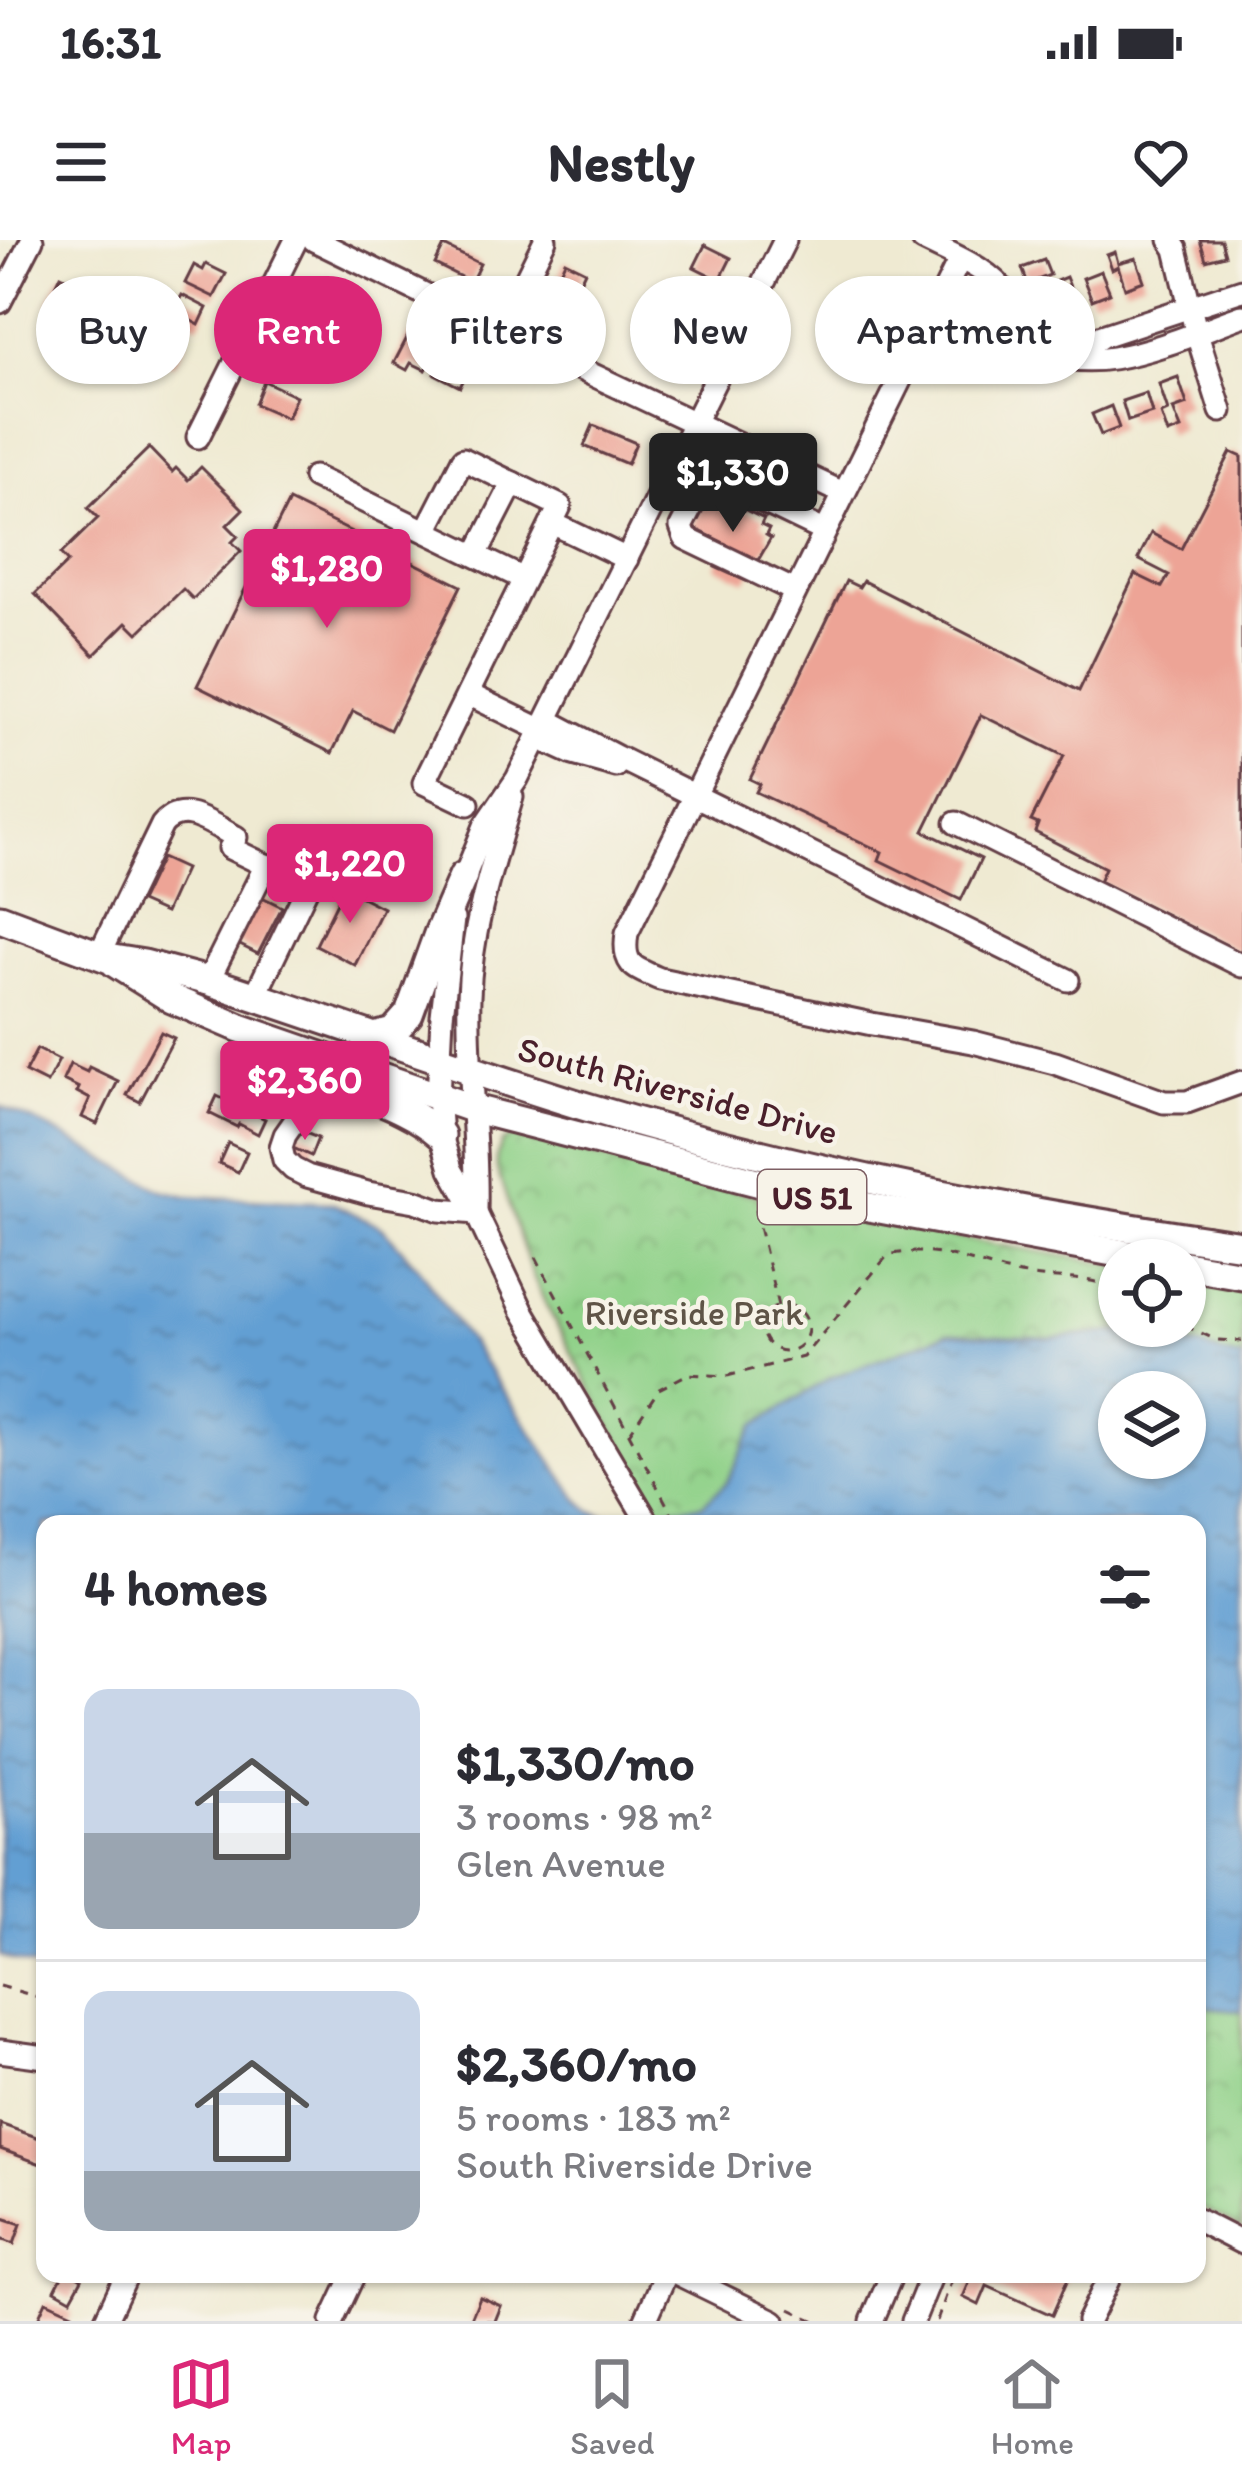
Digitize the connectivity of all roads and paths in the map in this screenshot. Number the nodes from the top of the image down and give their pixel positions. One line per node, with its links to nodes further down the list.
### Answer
1 (32, 240): 13 (street)
2 (296, 240): 22 (street)
3 (314, 240): 11 (street)
4 (545, 240): 9 (street)
5 (785, 240): 21 (street)
6 (923, 240): 8 (street)
7 (1170, 240): 14 (street)
8 (960, 259): 10 (street); 25 (street)
9 (527, 276)
10 (990, 276)
11 (406, 286)
12 (1242, 290): 14 (street)
13 (0, 302)
14 (1190, 307): 16 (street); 17 (street)
15 (1242, 316): 16 (street)
16 (1196, 331): 18 (street); 20 (street)
17 (1095, 341)
18 (1095, 360)
19 (606, 382): 21 (street)
20 (1221, 411)
21 (694, 424): 25 (street); 30 (street)
22 (198, 437)
23 (314, 477): 27 (street)
24 (513, 483): 26 (street); 27 (street); 29 (street)
25 (843, 493): 28 (street)
26 (552, 523): 30 (street); 31 (street)
27 (425, 531): 29 (street)
28 (824, 531): 32 (street); 32 (street)
29 (476, 555): 31 (street)
30 (626, 559): 34 (street)
31 (524, 579): 33 (street)
32 (795, 591): 36 (street)
33 (468, 694): 34 (street); 37 (street)
34 (542, 729): 35 (street); 36 (street)
35 (518, 779): 40 (street); 50 (street)
36 (696, 795): 44 (street); 52 (street)
37 (468, 804)
38 (956, 823): 43 (street)
39 (266, 865): 42 (street); 45 (street); 46 (street)
40 (463, 876): 48 (main road); 49 (street)
41 (0, 918): 42 (main road, South Riverside Drive / US 51)
42 (103, 956): 45 (main road, South Riverside Drive / US 51); 47 (main road, South Riverside Drive / US 51)
43 (1242, 966)
44 (1068, 980)
45 (208, 981): 46 (main road, South Riverside Drive / US 51)
46 (255, 996): 48 (main road, South Riverside Drive / US 51)
47 (259, 1035): 51 (main road); 53 (main road, South Riverside Drive / US 51)
48 (374, 1037): 49 (main road, South Riverside Drive / US 51)
49 (440, 1059): 50 (main road, South Riverside Drive / US 51); 53 (street)
50 (472, 1070): 54 (street); 58 (main road, South Riverside Drive / US 51)
51 (325, 1078): 55 (main road); 57 (street)
52 (1242, 1082)
53 (438, 1097): 54 (main road, South Riverside Drive / US 51); 55 (street)
54 (474, 1109): 57 (street); 59 (main road, South Riverside Drive / US 51)
55 (441, 1135): 57 (street)
56 (755, 1210): 64 (path)
57 (476, 1214): 70 (street)
58 (1242, 1245)
59 (1098, 1249)
60 (536, 1257): 69 (path)
61 (1206, 1269): 62 (main road)
62 (1242, 1275)
63 (1098, 1283): 68 (path)
64 (778, 1306): 67 (path); 67 (path)
65 (1206, 1335): 66 (path)
66 (1242, 1341)
67 (795, 1348): 68 (path)
68 (803, 1358): 69 (path)
69 (629, 1434): 71 (path)
70 (644, 1515)
71 (672, 1515)
72 (0, 1986): 73 (path)
73 (36, 1996)
74 (0, 2051): 75 (street)
75 (36, 2056)
76 (1206, 2225): 77 (street)
77 (1242, 2243)
78 (123, 2283): 86 (street)
79 (350, 2283): 87 (street)
80 (662, 2283): 88 (street)
81 (696, 2283): 89 (street)
82 (888, 2283): 90 (street)
83 (929, 2283): 91 (street)
84 (951, 2283): 92 (path)
85 (1107, 2283): 93 (street)
86 (105, 2321)
87 (332, 2321)
88 (645, 2321)
89 (774, 2321)
90 (872, 2321)
91 (914, 2321)
92 (937, 2321)
93 (1088, 2321)

